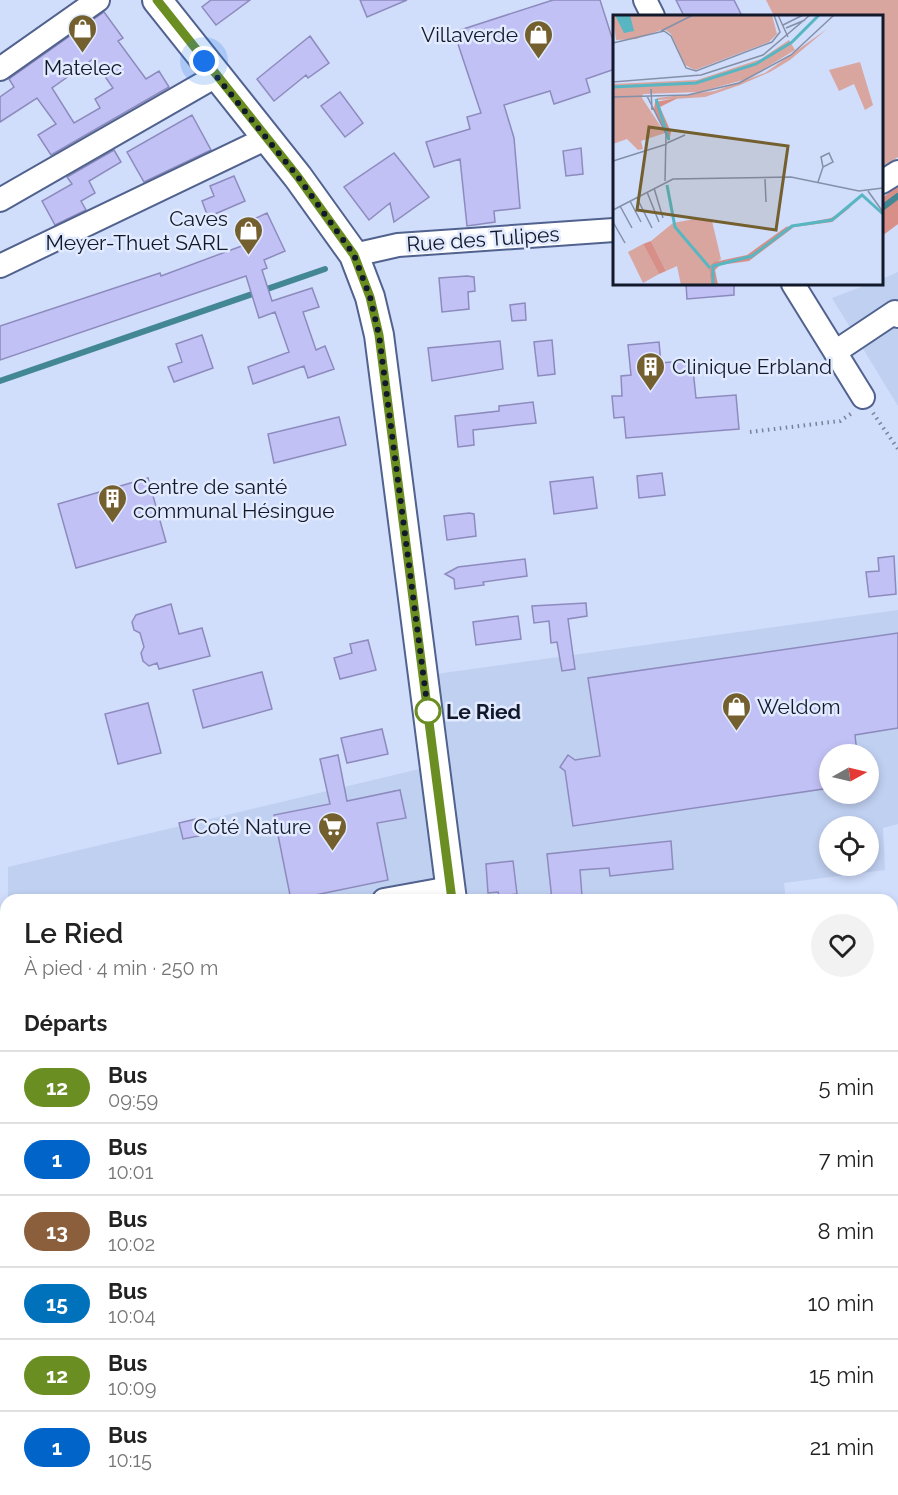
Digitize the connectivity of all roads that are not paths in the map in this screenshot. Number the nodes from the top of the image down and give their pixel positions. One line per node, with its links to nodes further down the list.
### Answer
1 (98, 0): 5 (street)
2 (157, 0): 6 (main road)
3 (645, 0): 4 (street)
4 (652, 15)
5 (0, 69)
6 (216, 76): 7 (main road); 10 (street)
7 (267, 138): 12 (main road); 13 (street)
8 (898, 172): 9 (street)
9 (883, 181)
10 (0, 200)
11 (613, 230): 12 (street, Rue des Tulipes)
12 (354, 255): 18 (main road)
13 (0, 266)
14 (794, 285): 16 (street)
15 (898, 316): 16 (street)
16 (835, 352): 17 (street)
17 (863, 398)
18 (451, 894)

